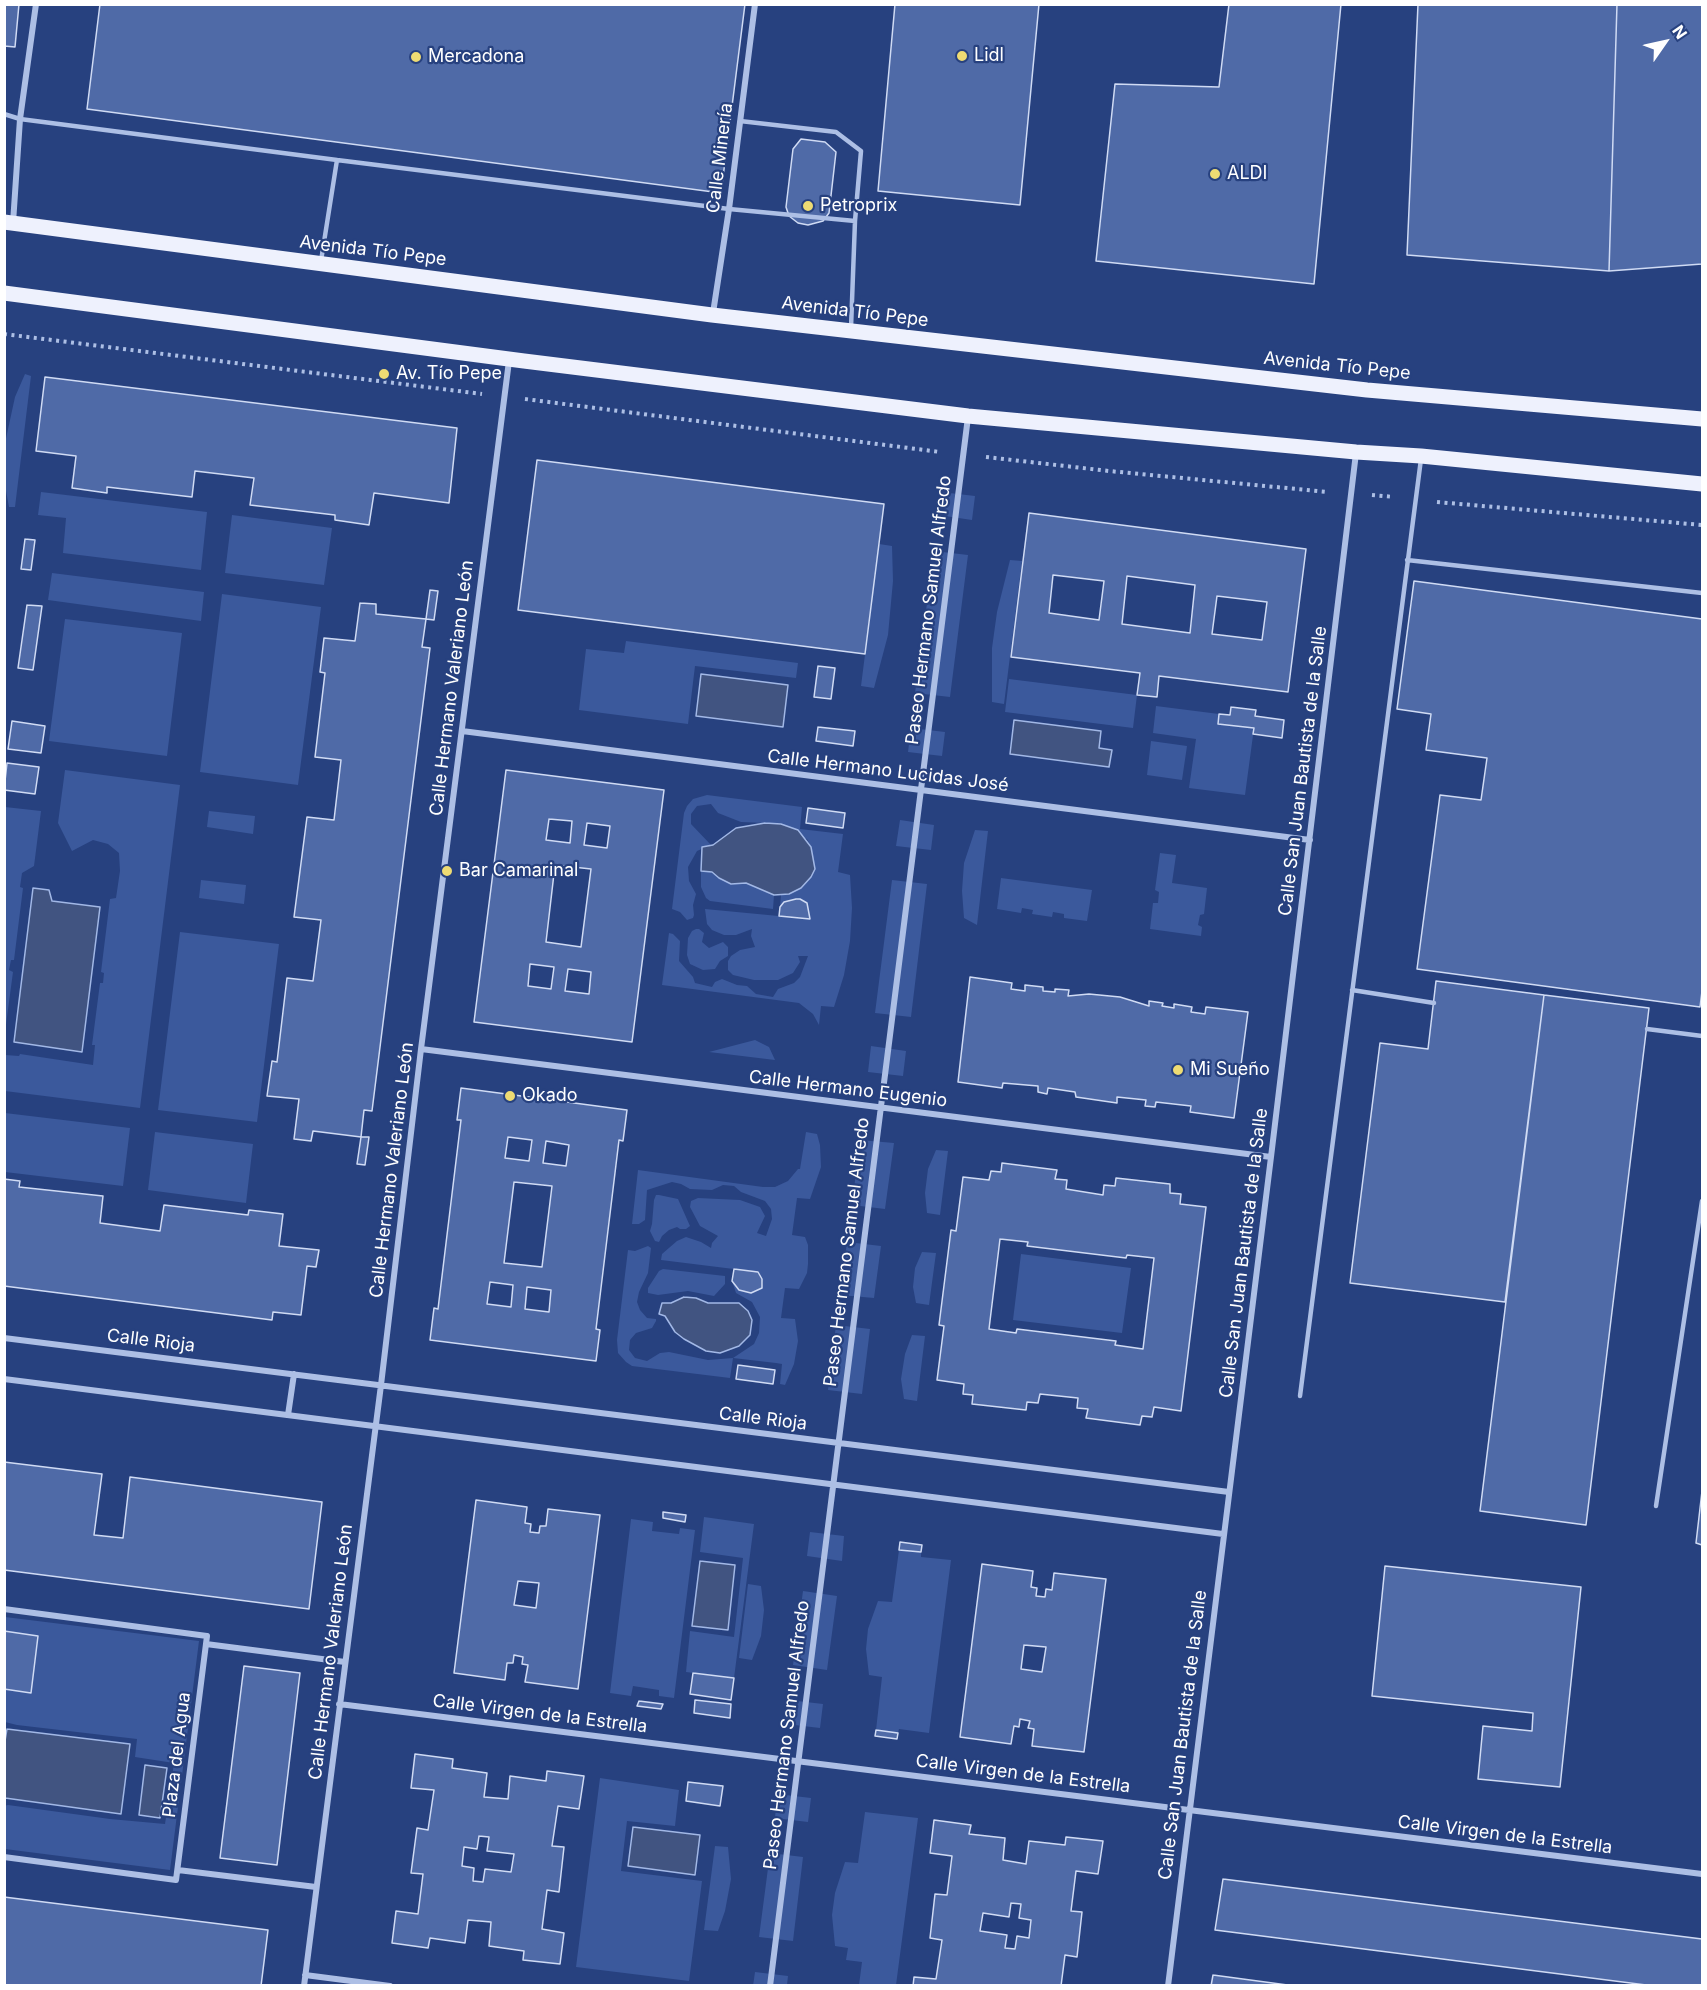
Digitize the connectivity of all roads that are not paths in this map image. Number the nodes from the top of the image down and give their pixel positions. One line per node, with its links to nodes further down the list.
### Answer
1 (36, 4): 4 (street)
2 (755, 4): 5 (street, Calle Minería)
3 (4, 114): 4 (lane)
4 (20, 119): 6 (lane); 9 (street)
5 (740, 121): 7 (street, Calle Minería); 8 (lane)
6 (337, 160): 7 (lane); 10 (lane)
7 (729, 209): 8 (lane); 12 (street, Calle Minería)
8 (855, 221): 13 (lane)
9 (9, 223): 10 (main road, Avenida Tío Pepe)
10 (320, 264): 12 (main road, Avenida Tío Pepe)
11 (4, 293): 14 (main road)
12 (712, 315): 13 (main road, Avenida Tío Pepe)
13 (851, 331): 16 (main road, Avenida Tío Pepe)
14 (509, 358): 15 (main road); 22 (street, Calle Hermano Valeriano León)
15 (968, 416): 17 (main road); 23 (street, Paseo Hermano Samuel Alfredo)
16 (1702, 419)
17 (1356, 453): 18 (main road); 24 (street, Calle San Juan Bautista de la Salle)
18 (1421, 456): 19 (main road); 20 (lane)
19 (1702, 484)
20 (1407, 560): 21 (lane); 25 (lane)
21 (1702, 593)
22 (462, 731): 23 (street, Calle Hermano Lucidas José); 29 (street, Calle Hermano Valeriano León)
23 (921, 790): 24 (street, Calle Hermano Lucidas José); 30 (street, Paseo Hermano Samuel Alfredo)
24 (1310, 840): 31 (street, Calle San Juan Bautista de la Salle)
25 (1352, 990): 26 (lane); 37 (lane)
26 (1434, 1003)
27 (1647, 1029): 28 (lane)
28 (1702, 1036)
29 (421, 1049): 30 (street, Calle Hermano Eugenio); 36 (street, Calle Hermano Valeriano León)
30 (881, 1108): 31 (street, Calle Hermano Eugenio); 40 (street, Paseo Hermano Samuel Alfredo)
31 (1271, 1157): 42 (street, Calle San Juan Bautista de la Salle)
32 (1702, 1201): 43 (lane)
33 (4, 1338): 34 (street, Calle Rioja)
34 (294, 1374): 36 (street, Calle Rioja); 38 (street)
35 (4, 1379): 38 (street)
36 (381, 1385): 39 (street, Calle Hermano Valeriano León); 40 (street, Calle Rioja)
37 (1300, 1396)
38 (288, 1415): 39 (street)
39 (375, 1426): 41 (street); 47 (street, Calle Hermano Valeriano León)
40 (838, 1443): 41 (street, Paseo Hermano Samuel Alfredo); 42 (street, Calle Rioja)
41 (833, 1484): 44 (street); 49 (street, Paseo Hermano Samuel Alfredo)
42 (1229, 1492): 44 (street, Calle San Juan Bautista de la Salle)
43 (1656, 1506)
44 (1223, 1534): 50 (street, Calle San Juan Bautista de la Salle)
45 (4, 1609): 46 (street)
46 (206, 1644): 47 (street); 52 (street, Plaza del Agua)
47 (345, 1662): 48 (street, Calle Hermano Valeriano León)
48 (339, 1704): 49 (street, Calle Virgen de la Estrella); 54 (street, Calle Hermano Valeriano León)
49 (798, 1762): 50 (street, Calle Virgen de la Estrella); 58 (street, Paseo Hermano Samuel Alfredo)
50 (1189, 1810): 53 (street, Calle Virgen de la Estrella); 59 (street, Calle San Juan Bautista de la Salle)
51 (4, 1857): 52 (street)
52 (178, 1870): 54 (street)
53 (1702, 1874)
54 (316, 1887): 55 (street, Calle Hermano Valeriano León)
55 (305, 1975): 56 (street, Calle Hermano Valeriano León); 57 (street)
56 (304, 1986)
57 (390, 1986)
58 (770, 1986)
59 (1167, 1986)

